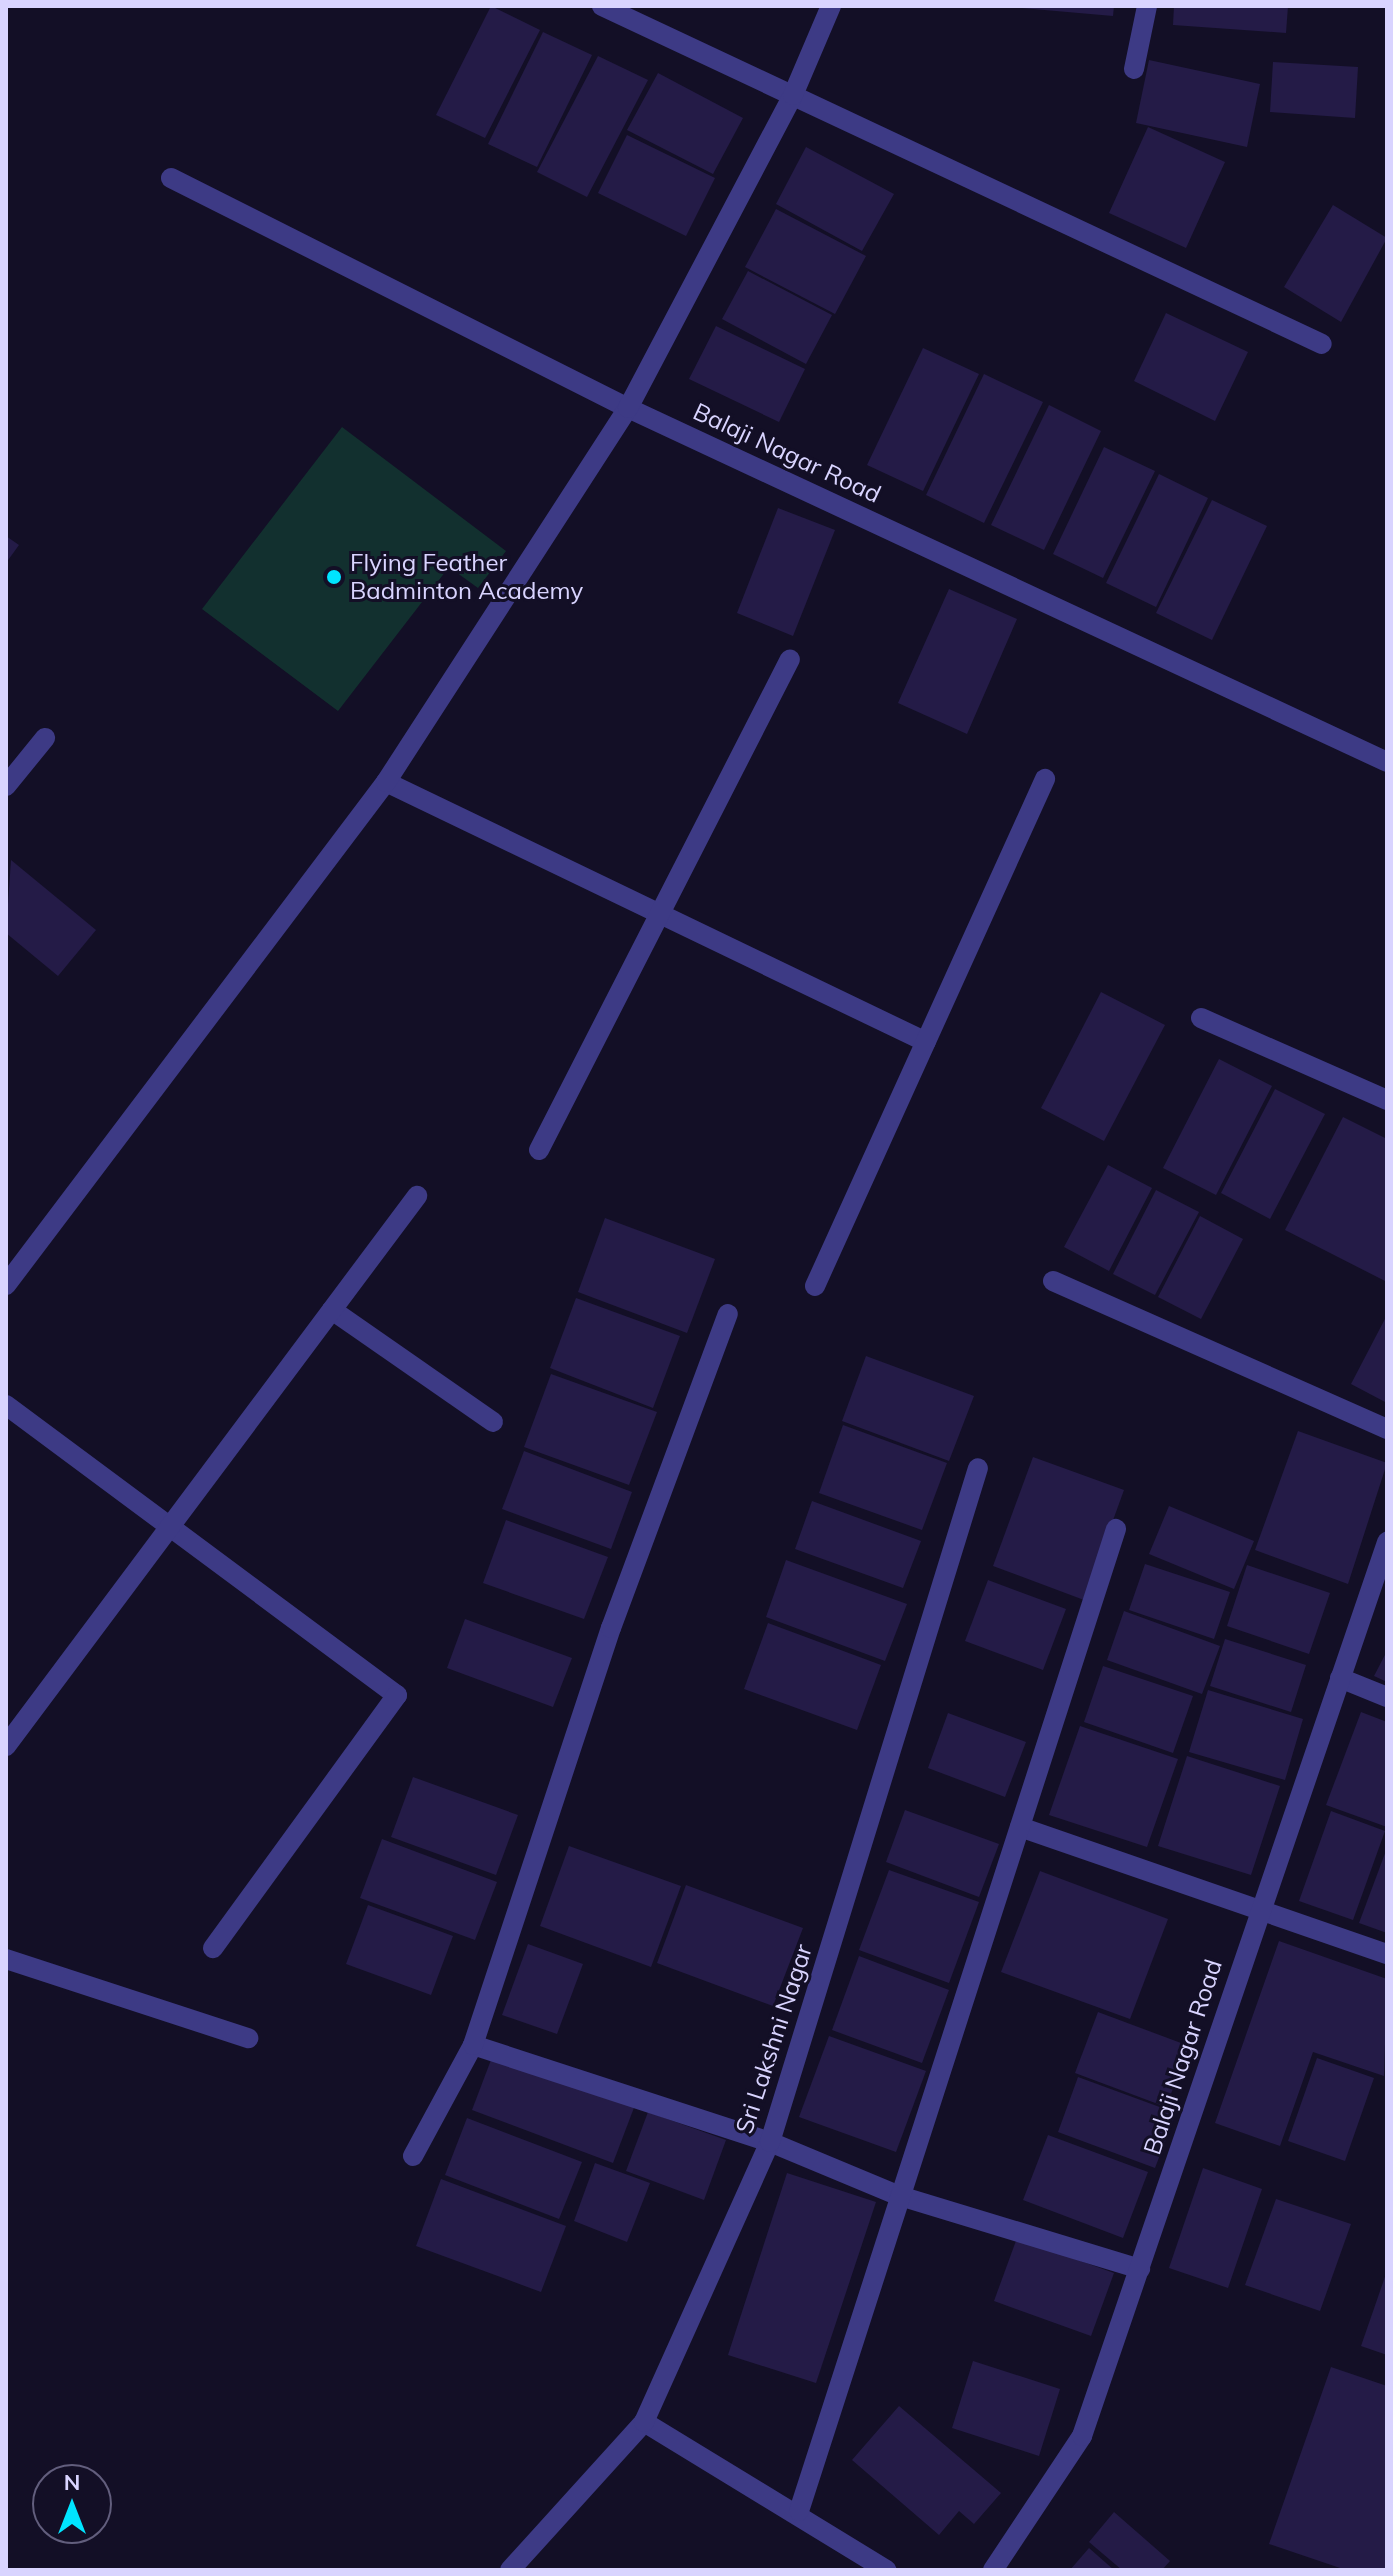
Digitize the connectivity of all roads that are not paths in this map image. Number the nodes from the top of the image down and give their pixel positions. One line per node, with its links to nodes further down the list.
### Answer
1 (602, 6): 5 (street)
2 (831, 6): 5 (street)
3 (1147, 6): 4 (street)
4 (1134, 69)
5 (793, 95): 7 (street); 8 (street)
6 (171, 178): 8 (street, Balaji Nagar Road)
7 (1322, 344)
8 (628, 408): 11 (street, Balaji Nagar Road); 13 (street)
9 (790, 659): 15 (street)
10 (45, 738): 14 (street)
11 (1387, 762)
12 (1045, 779): 17 (street)
13 (386, 782): 15 (street); 22 (street)
14 (6, 786)
15 (660, 914): 17 (street); 19 (street)
16 (1201, 1018): 18 (street)
17 (926, 1042): 23 (street)
18 (1387, 1100)
19 (539, 1150)
20 (417, 1196): 24 (street)
21 (1053, 1281): 28 (street)
22 (6, 1285)
23 (815, 1286)
24 (332, 1310): 27 (street); 30 (street)
25 (728, 1314): 42 (street)
26 (6, 1405): 30 (street)
27 (493, 1422)
28 (1387, 1429)
29 (978, 1468): 43 (street, Sri Lakshni Nagar)
30 (169, 1525): 35 (street); 38 (street)
31 (1116, 1529): 36 (street)
32 (1387, 1542): 33 (street, Balaji Nagar Road)
33 (1340, 1678): 34 (street); 37 (street, Balaji Nagar Road)
34 (1387, 1697)
35 (6, 1746)
36 (1020, 1827): 37 (street); 45 (street)
37 (1259, 1912): 39 (street); 46 (street, Balaji Nagar Road)
38 (213, 1948)
39 (1387, 1954)
40 (6, 1959): 41 (street)
41 (248, 2038)
42 (473, 2045): 43 (street); 44 (street)
43 (770, 2142): 45 (street); 47 (street, Sri Lakshni Nagar)
44 (413, 2156)
45 (900, 2196): 46 (street); 48 (street)
46 (1140, 2269): 51 (street, Balaji Nagar Road)
47 (644, 2422): 48 (street); 49 (street, Sri Lakshni Nagar)
48 (799, 2511): 50 (street)
49 (510, 2570)
50 (886, 2570)
51 (993, 2570)

